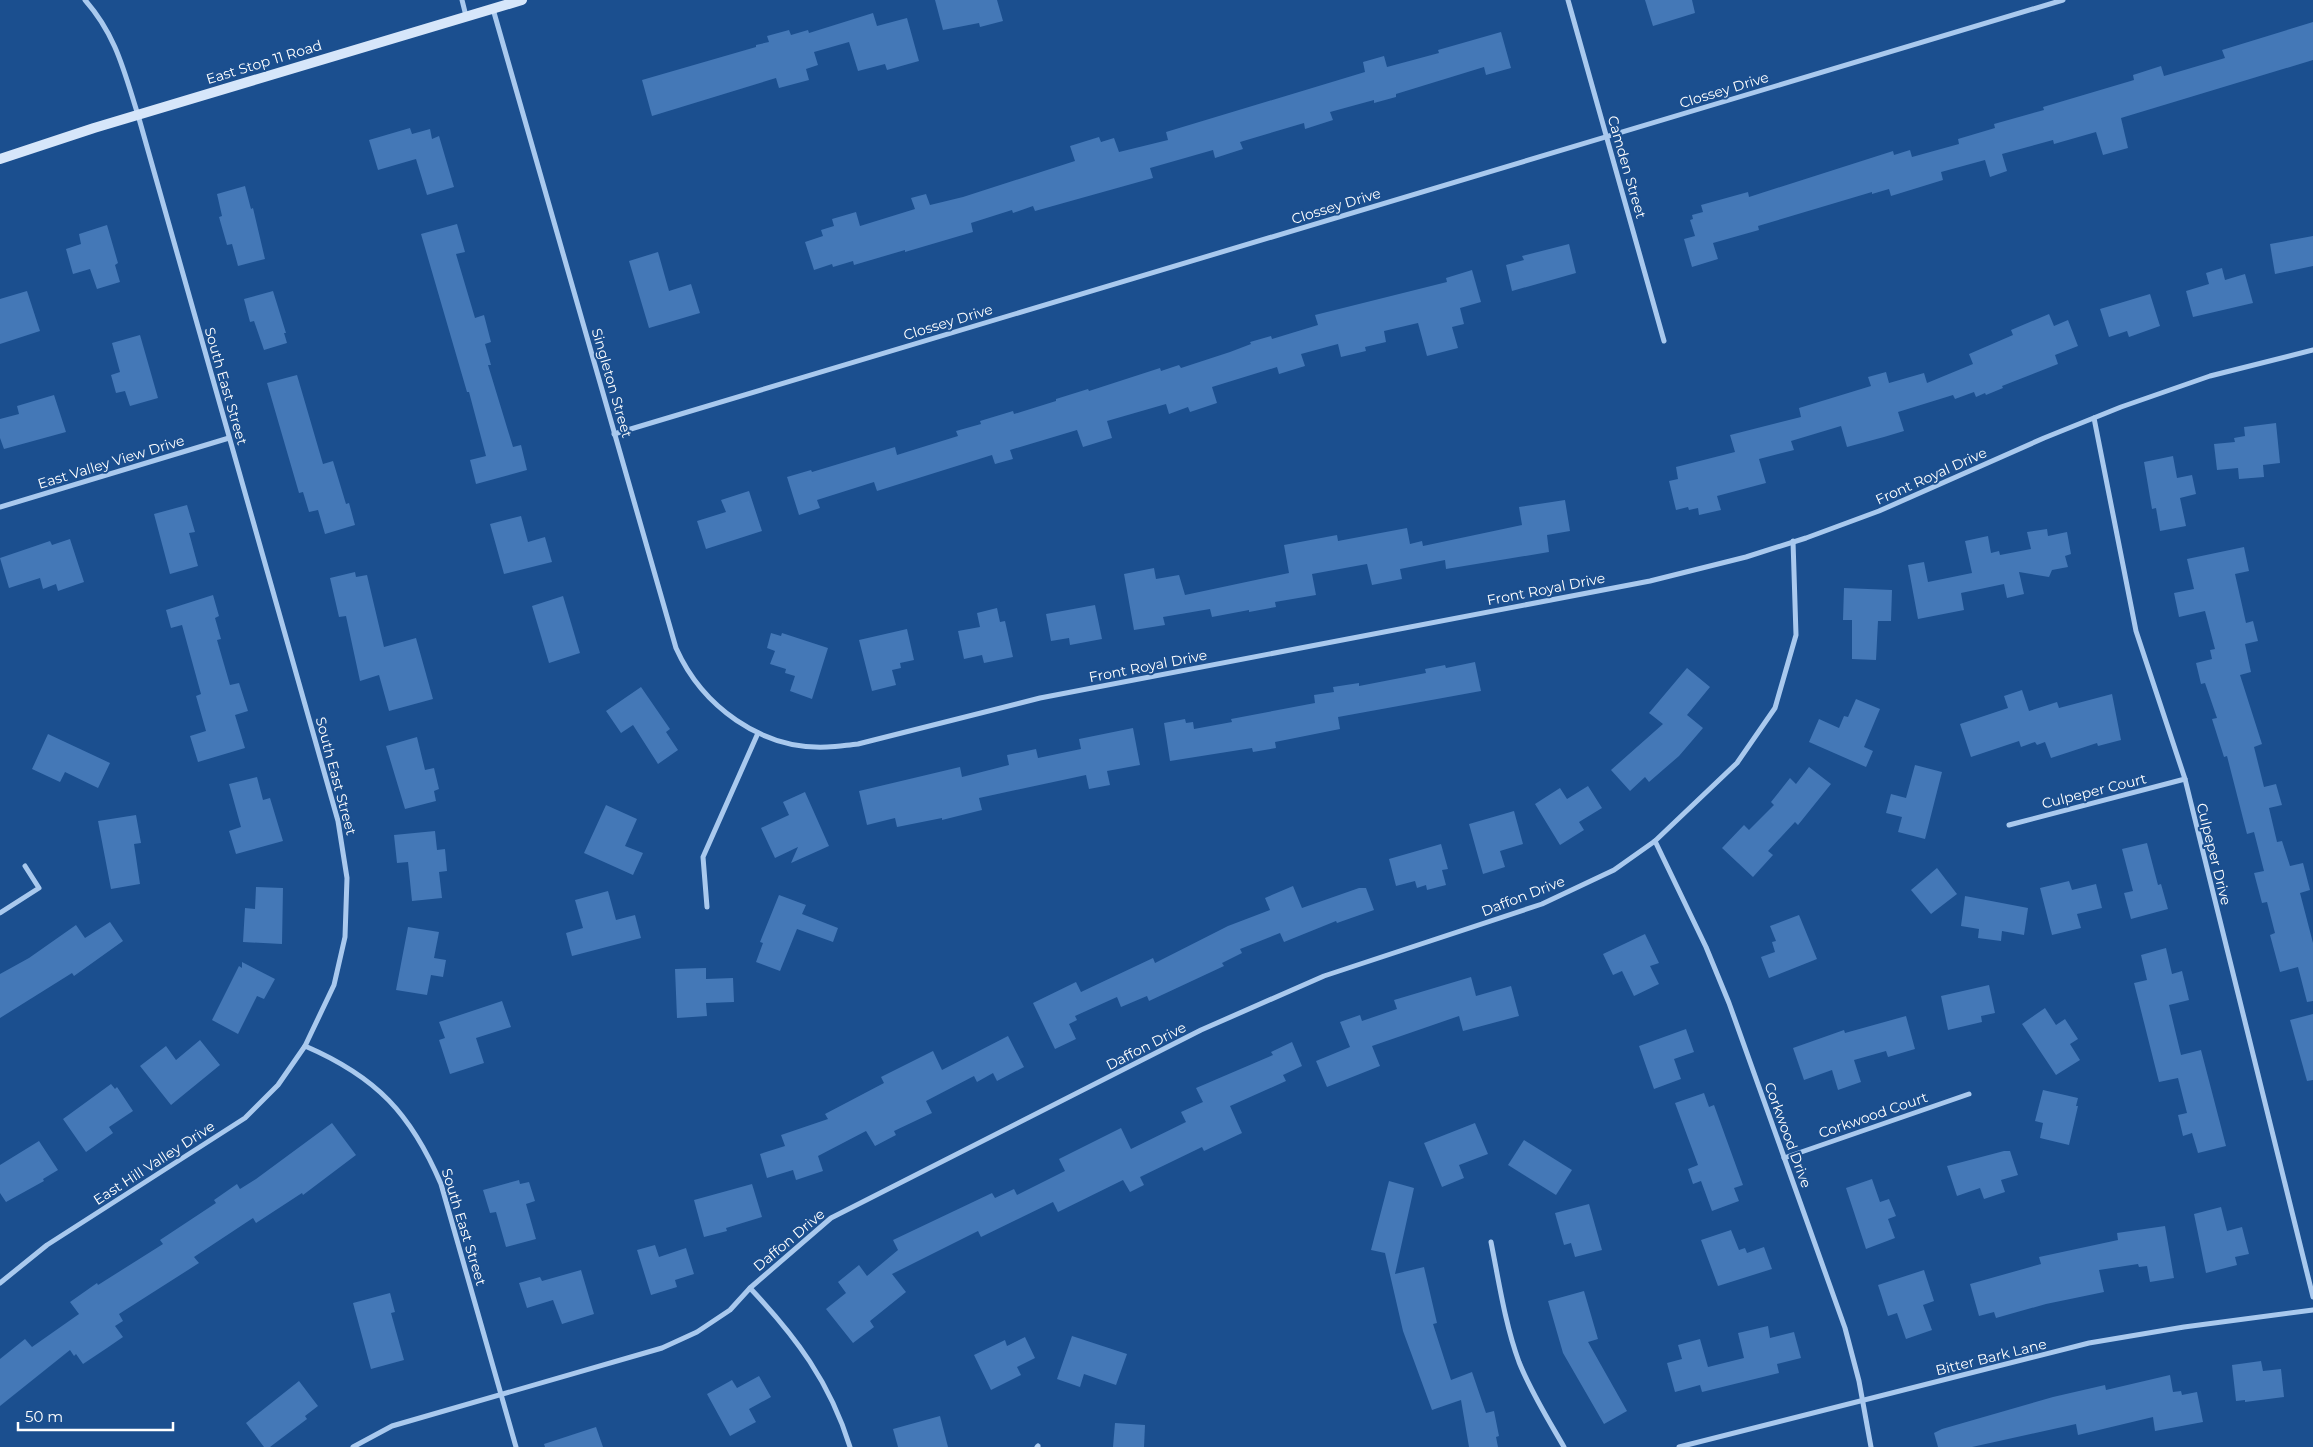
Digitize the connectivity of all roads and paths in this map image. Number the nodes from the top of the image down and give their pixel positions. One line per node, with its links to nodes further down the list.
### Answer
1 (85, 0): 8 (street)
2 (462, 0): 7 (street)
3 (522, 0): 6 (main road, East Stop 11 Road)
4 (1568, 0): 9 (street, Camden Street)
5 (2063, 0): 9 (street, Clossey Drive)
6 (493, 8): 7 (main road, East Stop 11 Road); 14 (street, Singleton Street)
7 (466, 16): 8 (main road, East Stop 11 Road)
8 (138, 115): 10 (main road, East Stop 11 Road); 15 (street, South East Street)
9 (1607, 137): 11 (street, Camden Street); 14 (street, Clossey Drive)
10 (0, 159)
11 (1664, 341)
12 (2313, 350): 13 (street, Front Royal Drive)
13 (2094, 418): 17 (street, Front Royal Drive); 19 (street, Culpeper Drive)
14 (614, 434): 18 (street, Singleton Street)
15 (229, 438): 16 (street, East Valley View Drive); 25 (street, South East Street)
16 (0, 507)
17 (1793, 541): 18 (street, Front Royal Drive); 21 (street, Daffon Drive)
18 (758, 733): 23 (street)
19 (2184, 779): 20 (street, Culpeper Court); 31 (street, Culpeper Drive)
20 (2009, 825)
21 (1655, 841): 27 (street, Corkwood Drive); 30 (street, Daffon Drive)
22 (25, 866): 24 (street)
23 (707, 907)
24 (0, 913)
25 (305, 1046): 29 (street, East Hill Valley Drive); 33 (street, South East Street)
26 (1969, 1094): 27 (street, Corkwood Court)
27 (1784, 1158): 34 (street, Corkwood Drive)
28 (1490, 1242): 38 (street)
29 (0, 1284)
30 (750, 1288): 33 (street, Daffon Drive); 37 (street)
31 (2313, 1297)
32 (2313, 1310): 34 (street, Bitter Bark Lane)
33 (501, 1394): 35 (street, Daffon Drive); 36 (street, South East Street)
34 (1863, 1399): 39 (street, Bitter Bark Lane); 40 (street, Corkwood Drive)
35 (353, 1447)
36 (516, 1447)
37 (850, 1447)
38 (1564, 1447)
39 (1679, 1447)
40 (1871, 1447)

